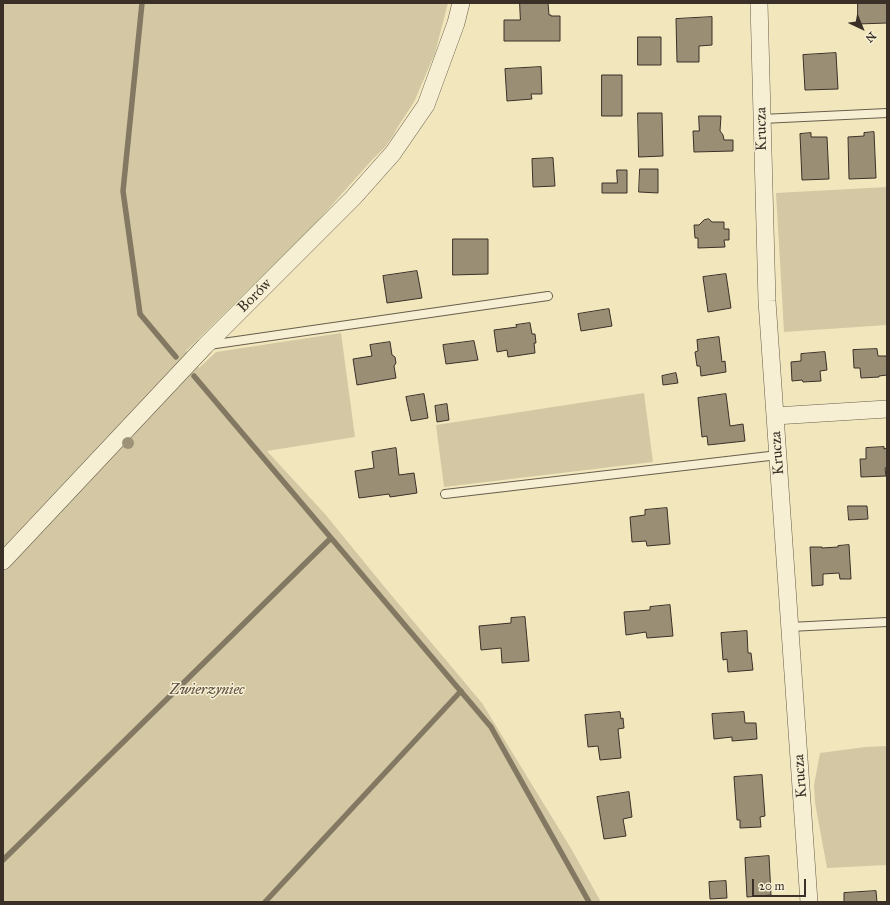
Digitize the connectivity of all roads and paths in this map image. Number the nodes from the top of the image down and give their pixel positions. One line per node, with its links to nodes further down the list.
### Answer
1 (461, 3): 6 (street, Borów)
2 (759, 3): 4 (street, Krucza)
3 (887, 113): 4 (lane)
4 (762, 119): 8 (street, Krucza)
5 (548, 296): 6 (lane)
6 (205, 346): 11 (street, Borów)
7 (887, 409): 8 (street)
8 (775, 416): 9 (street, Krucza)
9 (778, 454): 10 (lane); 13 (street, Krucza)
10 (445, 494)
11 (3, 561)
12 (887, 622): 13 (lane)
13 (790, 627): 14 (street, Krucza)
14 (809, 902)

